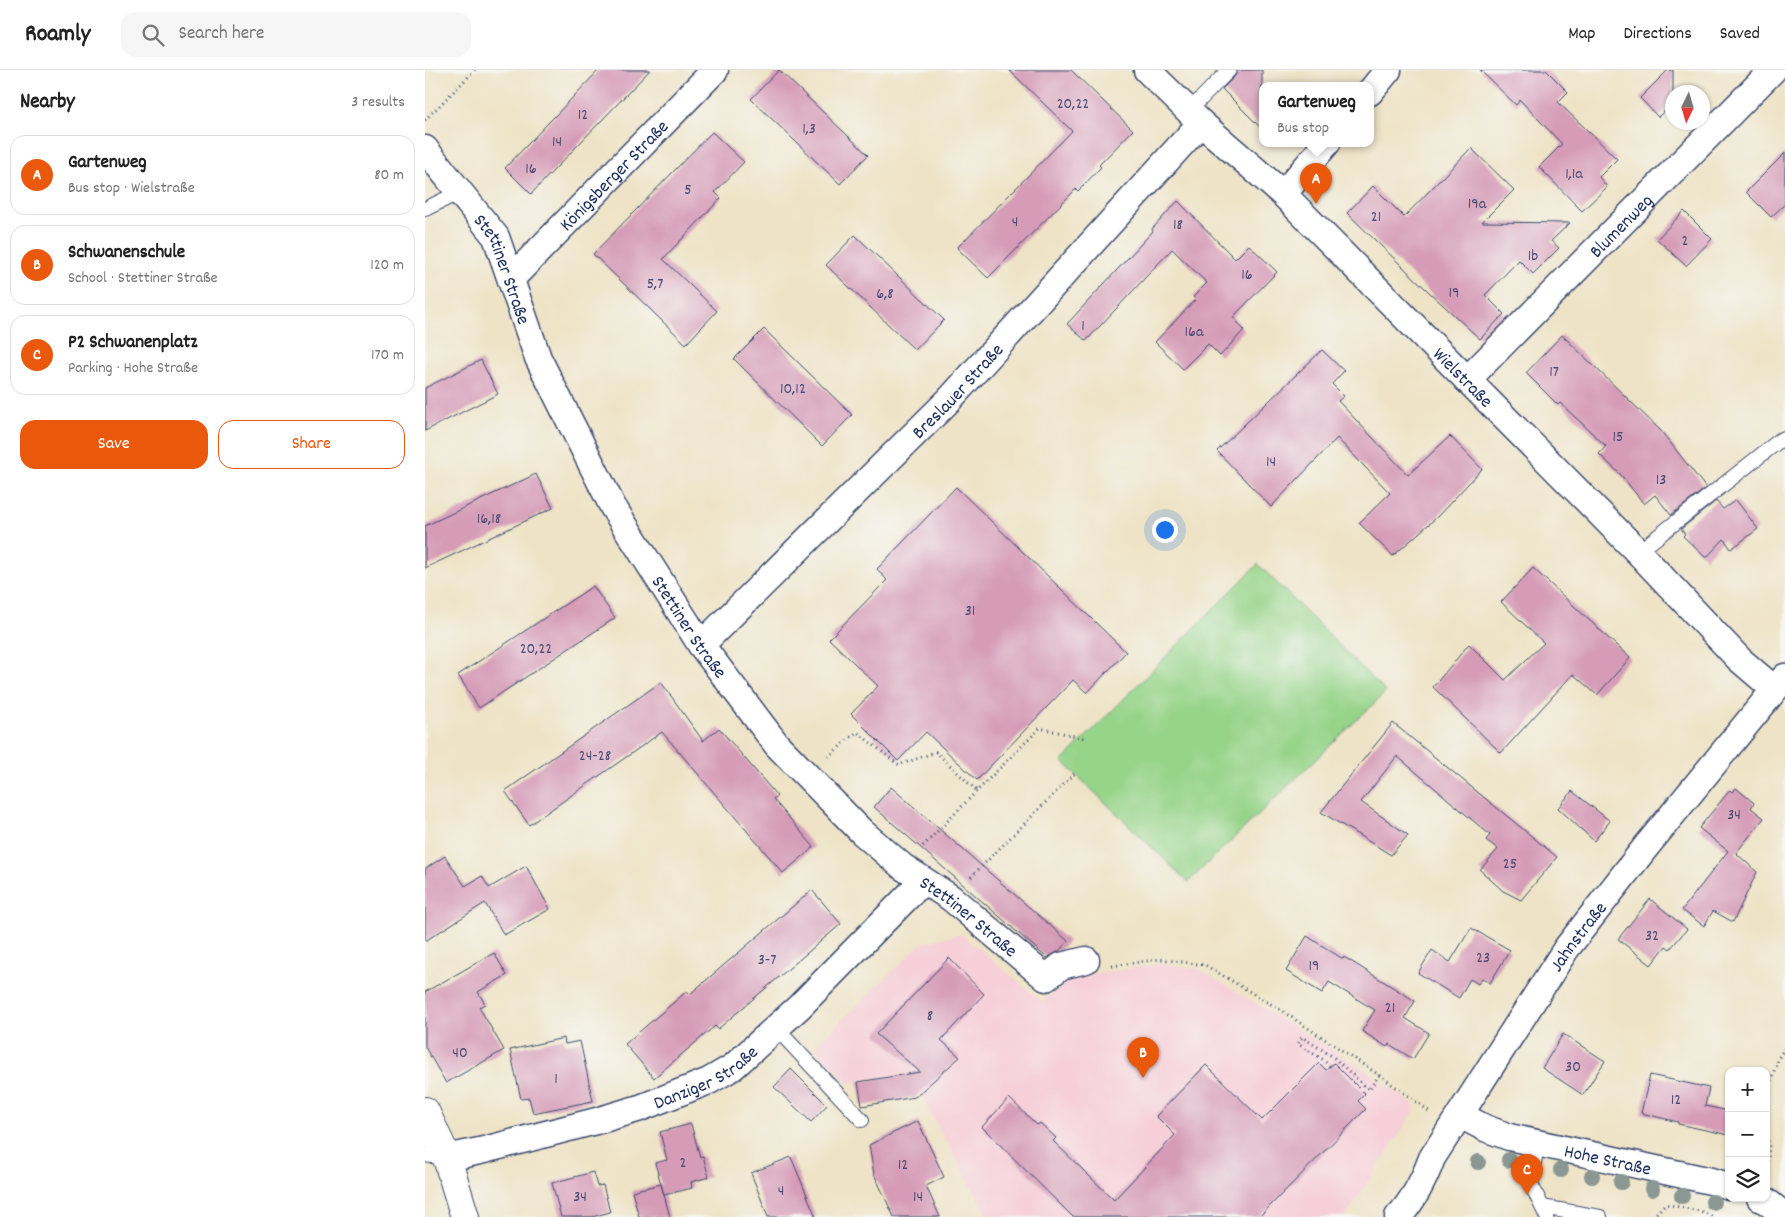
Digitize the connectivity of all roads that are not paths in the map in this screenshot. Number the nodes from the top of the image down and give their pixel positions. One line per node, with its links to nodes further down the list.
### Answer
1 (715, 70): 13 (street, Königsberger Straße)
2 (1147, 70): 7 (street, Wielstraße)
3 (1229, 70): 7 (lane)
4 (1388, 70): 6 (street)
5 (1773, 70): 14 (street, Blumenweg)
6 (1374, 87)
7 (1195, 117): 11 (street, Wielstraße); 17 (street, Breslauer Straße)
8 (1324, 147): 11 (street)
9 (425, 148): 10 (street, Stettiner Straße)
10 (460, 192): 12 (lane); 13 (street, Stettiner Straße)
11 (1283, 194): 14 (street, Wielstraße)
12 (425, 210)
13 (511, 279): 17 (street, Stettiner Straße)
14 (1467, 380): 16 (street, Wielstraße)
15 (1785, 438): 16 (lane)
16 (1638, 552): 18 (street, Wielstraße)
17 (701, 645): 19 (street, Stettiner Straße)
18 (1780, 683): 23 (street, Jahnstraße)
19 (913, 874): 20 (street, Stettiner Straße); 21 (street, Danziger Straße)
20 (1086, 960)
21 (776, 1028): 24 (lane); 26 (street, Danziger Straße)
22 (425, 1111): 26 (main road)
23 (1460, 1114): 25 (street, Hohe Straße); 30 (street, Jahnstraße)
24 (862, 1120)
25 (1537, 1143): 27 (street, Hohe Straße); 28 (lane)
26 (436, 1156): 29 (main road)
27 (1725, 1185)
28 (1545, 1212): 31 (lane)
29 (465, 1217)
30 (1398, 1217)
31 (1600, 1217)

